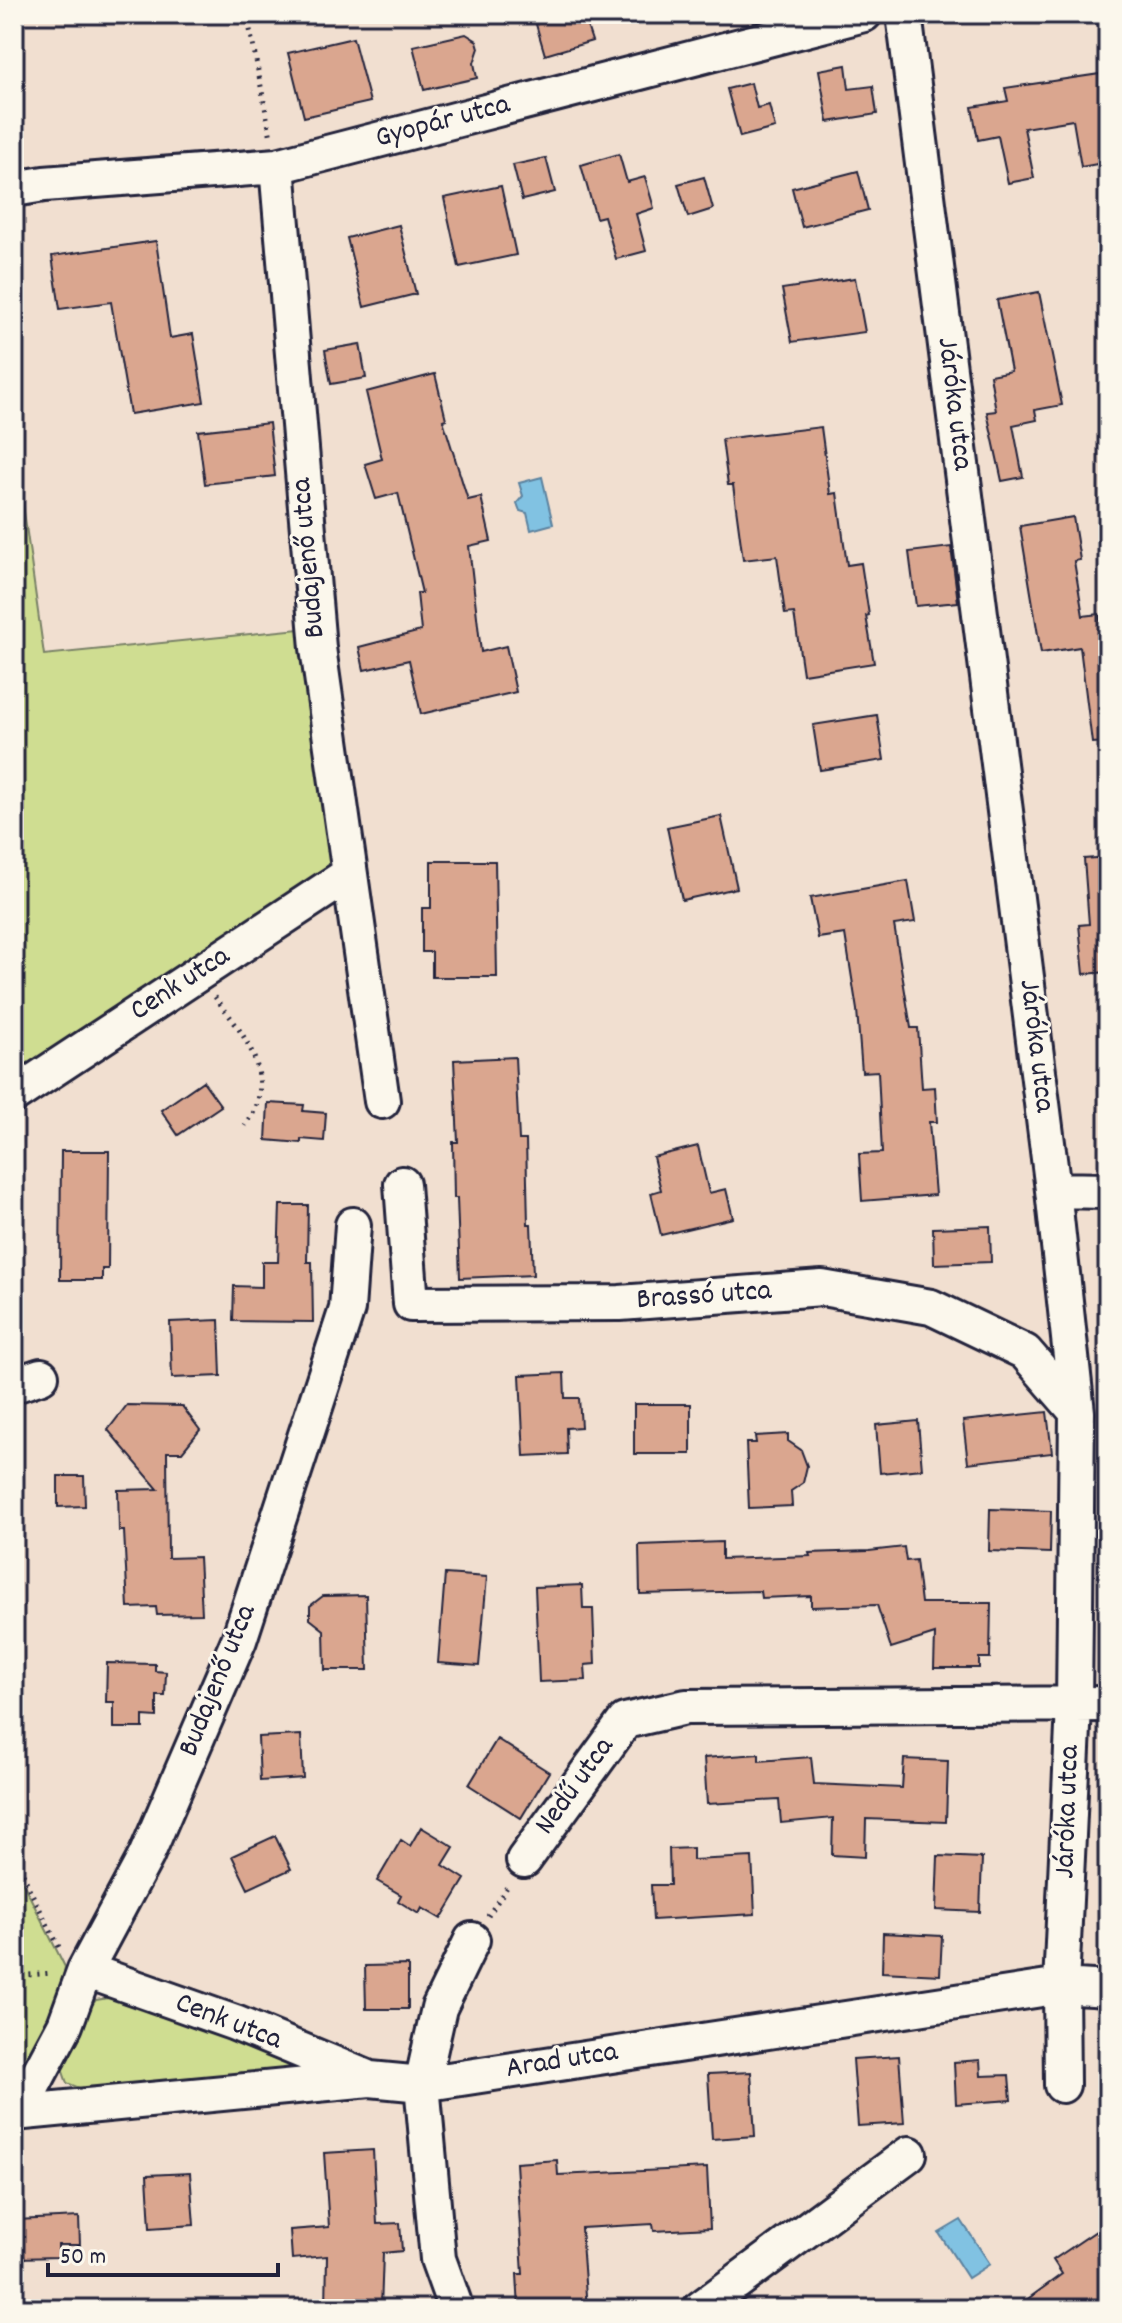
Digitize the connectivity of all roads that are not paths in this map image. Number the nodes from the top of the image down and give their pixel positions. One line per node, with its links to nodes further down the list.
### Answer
1 (864, 14): 3 (street, Gyopár utca)
2 (904, 14): 9 (street, Járóka utca)
3 (277, 166): 4 (street, Gyopár utca); 5 (street, Budajenő utca)
4 (14, 189)
5 (348, 875): 6 (street, Cenk utca); 7 (street, Budajenő utca)
6 (14, 1095)
7 (382, 1101)
8 (402, 1184): 12 (street, Brassó utca)
9 (1053, 1190): 10 (street); 12 (street, Járóka utca)
10 (1108, 1191)
11 (353, 1225): 17 (street, Budajenő utca)
12 (1077, 1412): 14 (street, Járóka utca)
13 (1108, 1704): 14 (street, Nedű utca)
14 (1074, 1706): 15 (street, Nedű utca); 18 (street, Járóka utca)
15 (524, 1860)
16 (472, 1940): 21 (street)
17 (85, 1970): 20 (street, Cenk utca); 23 (street, Budajenő utca)
18 (1061, 1986): 19 (street, Arad utca); 21 (street, Arad utca); 22 (street, Járóka utca)
19 (1108, 1989)
20 (370, 2079): 21 (street, Arad utca); 23 (street, Arad utca)
21 (422, 2084): 25 (street)
22 (1062, 2085)
23 (16, 2113)
24 (909, 2154): 26 (street)
25 (456, 2309)
26 (700, 2309)

